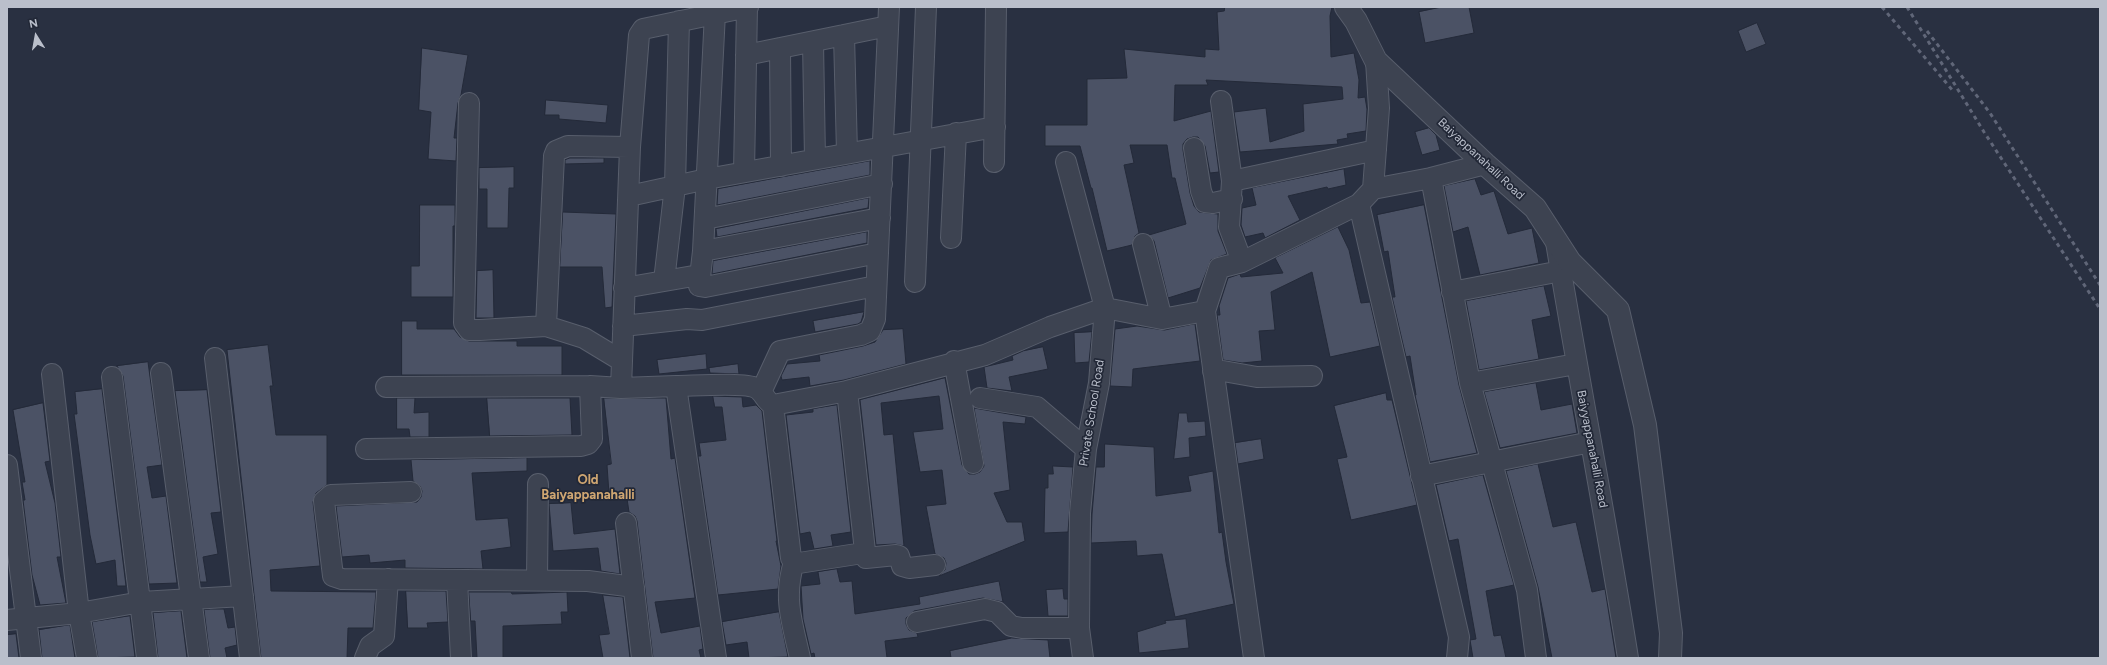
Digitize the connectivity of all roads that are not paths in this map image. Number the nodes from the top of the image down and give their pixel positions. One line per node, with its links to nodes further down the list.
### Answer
1 (747, 7): 5 (street); 11 (street)
2 (926, 7): 17 (street)
3 (996, 7): 15 (street)
4 (1346, 7): 12 (street, Baiyappanahalli Road)
5 (715, 13): 7 (street); 30 (street)
6 (889, 17): 8 (street); 18 (street)
7 (680, 21): 19 (street); 32 (street)
8 (844, 35): 9 (street); 22 (street)
9 (813, 42): 10 (street); 23 (street)
10 (780, 48): 11 (street); 27 (street)
11 (746, 55): 28 (street)
12 (1376, 61): 21 (street); 26 (street, Baiyappanahalli Road)
13 (1221, 101): 34 (street)
14 (469, 104): 55 (street)
15 (995, 127): 16 (street); 24 (street)
16 (956, 133): 17 (street); 39 (street)
17 (921, 140): 18 (street); 48 (street)
18 (883, 146): 22 (street); 31 (street)
19 (630, 147): 35 (street); 55 (street)
20 (1194, 148): 34 (street)
21 (1376, 150): 33 (street); 34 (street)
22 (847, 153): 23 (street)
23 (814, 159): 27 (street)
24 (994, 162)
25 (1066, 162): 52 (street, Private School Road)
26 (1485, 164): 29 (street); 40 (street, Baiyappanahalli Road)
27 (781, 166): 28 (street)
28 (744, 172): 30 (street)
29 (1430, 178): 33 (street); 51 (street)
30 (707, 179): 32 (street); 38 (street)
31 (882, 184): 37 (street); 38 (street)
32 (675, 186): 35 (street); 47 (street)
33 (1373, 189): 36 (street)
34 (1232, 190): 44 (street)
35 (630, 196): 50 (street)
36 (1359, 204): 44 (street); 80 (street)
37 (880, 218): 42 (street); 43 (street)
38 (705, 219): 42 (street)
39 (951, 238)
40 (1556, 240): 45 (street, Baiyyappanahalli Road); 113 (street, Baiyappanahalli Road)
41 (1143, 244): 54 (street)
42 (703, 251): 46 (street)
43 (878, 253): 46 (street); 49 (street)
44 (1242, 262): 53 (street)
45 (1561, 271): 51 (street); 60 (street, Baiyyappanahalli Road)
46 (699, 275): 47 (street)
47 (664, 281): 50 (street)
48 (915, 282)
49 (876, 286): 56 (street); 73 (street)
50 (624, 288): 56 (street)
51 (1452, 292): 66 (street)
52 (1105, 308): 54 (street); 59 (street); 75 (street, Private School Road)
53 (1205, 311): 54 (street); 61 (street)
54 (1162, 319)
55 (546, 326): 58 (street)
56 (623, 326): 58 (street)
57 (215, 358): 91 (street)
58 (622, 361): 70 (street)
59 (954, 361): 71 (street); 77 (street)
60 (1576, 364): 66 (street); 74 (street, Baiyyappanahalli Road)
61 (1214, 371): 64 (street); 109 (street)
62 (162, 373): 92 (street)
63 (52, 374): 94 (street)
64 (1312, 376)
65 (112, 377): 93 (street)
66 (1470, 383): 78 (street)
67 (590, 386): 69 (street); 70 (street); 76 (street)
68 (676, 386): 70 (street); 73 (street); 106 (street)
69 (386, 387)
70 (621, 388)
71 (847, 391): 73 (street); 84 (street)
72 (980, 398): 75 (street)
73 (767, 399): 85 (street)
74 (1590, 442): 78 (street); 112 (street, Baiyyappanahalli Road)
75 (1086, 448): 97 (street, Private School Road)
76 (366, 449)
77 (973, 462)
78 (1491, 462): 80 (street); 111 (street)
79 (7, 465): 95 (street)
80 (1421, 476): 110 (street)
81 (538, 484): 89 (street)
82 (411, 492): 87 (street)
83 (626, 523): 90 (street)
84 (863, 553): 85 (street); 86 (street)
85 (794, 562): 107 (street)
86 (935, 565)
87 (388, 579): 88 (street); 103 (street)
88 (458, 580): 89 (street); 104 (street)
89 (537, 580): 90 (street)
90 (634, 587): 105 (street)
91 (243, 596): 92 (street); 102 (street)
92 (191, 598): 93 (street); 101 (street)
93 (140, 602): 94 (street); 100 (street)
94 (79, 613): 95 (street); 99 (street)
95 (16, 619): 98 (street)
96 (917, 622): 97 (street)
97 (1079, 628): 108 (street, Private School Road)
98 (31, 658)
99 (87, 658)
100 (147, 658)
101 (199, 658)
102 (250, 658)
103 (364, 658)
104 (461, 658)
105 (642, 658)
106 (716, 658)
107 (800, 658)
108 (1084, 658)
109 (1254, 658)
110 (1457, 658)
111 (1536, 658)
112 (1628, 658)
113 (1670, 658)

